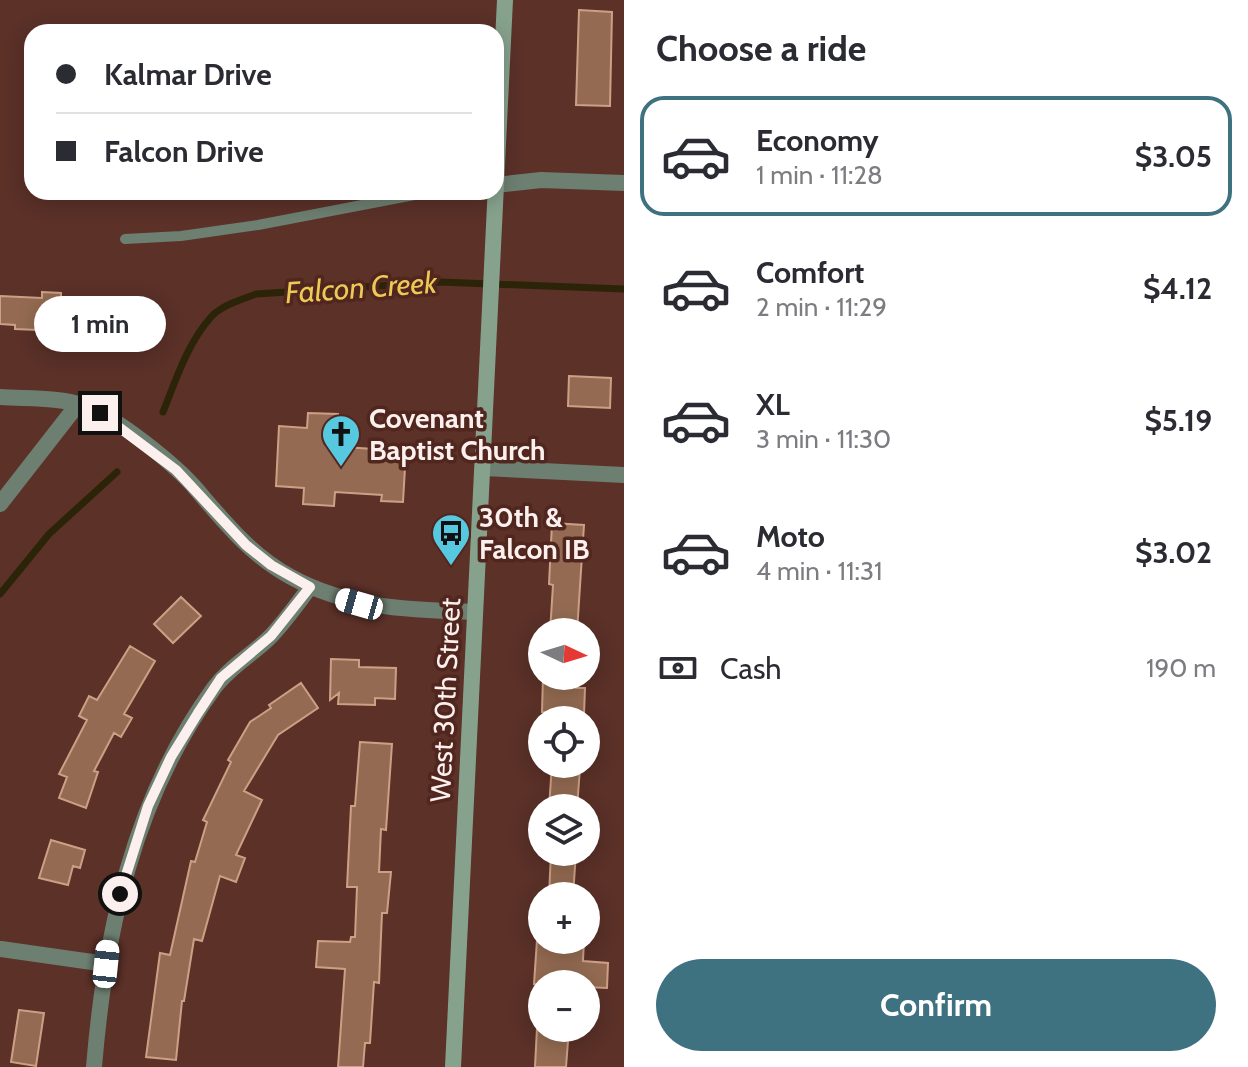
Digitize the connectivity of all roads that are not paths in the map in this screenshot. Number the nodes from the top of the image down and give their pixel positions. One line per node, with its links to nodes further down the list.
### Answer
1 (505, 0): 2 (main road, West 30th Street)
2 (504, 24)
3 (624, 183): 4 (street)
4 (504, 184)
5 (388, 200): 7 (lane)
6 (495, 200): 10 (main road, West 30th Street)
7 (125, 239)
8 (0, 397): 9 (street)
9 (78, 404): 12 (street); 13 (street)
10 (483, 468): 11 (street); 14 (main road, West 30th Street)
11 (624, 475)
12 (0, 504)
13 (310, 587): 14 (street); 16 (street)
14 (475, 612): 18 (main road, West 30th Street)
15 (1, 949): 16 (street)
16 (106, 964): 17 (street)
17 (94, 1067)
18 (453, 1067)

